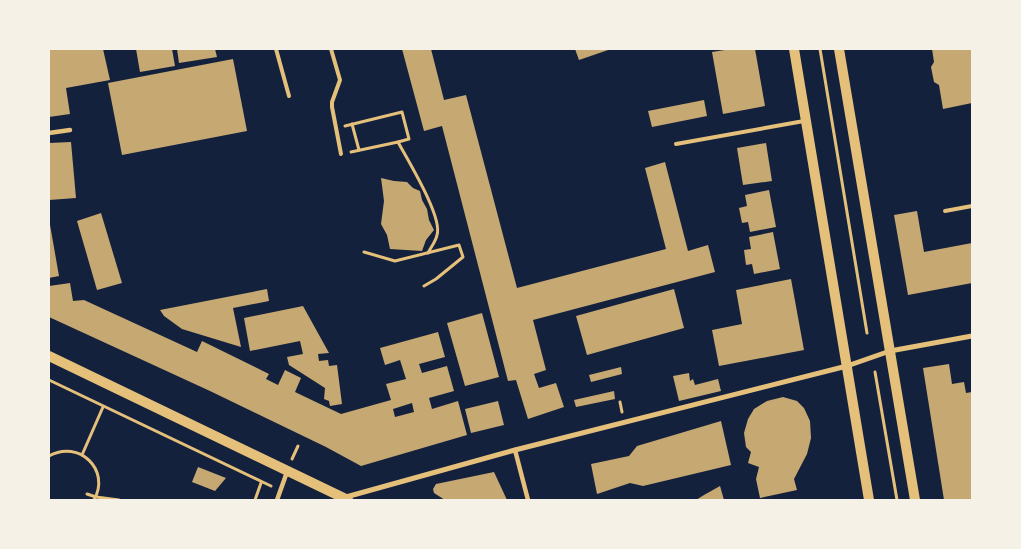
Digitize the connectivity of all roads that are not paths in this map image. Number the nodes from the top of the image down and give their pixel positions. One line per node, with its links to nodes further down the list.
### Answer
1 (276, 49): 5 (lane)
2 (331, 49): 10 (lane)
3 (794, 49): 6 (main road)
4 (839, 49): 14 (main road)
5 (289, 96)
6 (806, 120): 9 (lane); 16 (main road)
7 (70, 130): 8 (street)
8 (49, 134)
9 (676, 144)
10 (341, 154)
11 (972, 206): 12 (lane)
12 (945, 211)
13 (972, 336): 14 (street)
14 (890, 351): 16 (street); 23 (main road)
15 (49, 356): 18 (main road)
16 (847, 366): 17 (street); 22 (main road)
17 (515, 450): 19 (street); 21 (street)
18 (286, 472): 19 (main road); 20 (street)
19 (346, 499)
20 (277, 500)
21 (528, 500)
22 (869, 500)
23 (915, 500)

